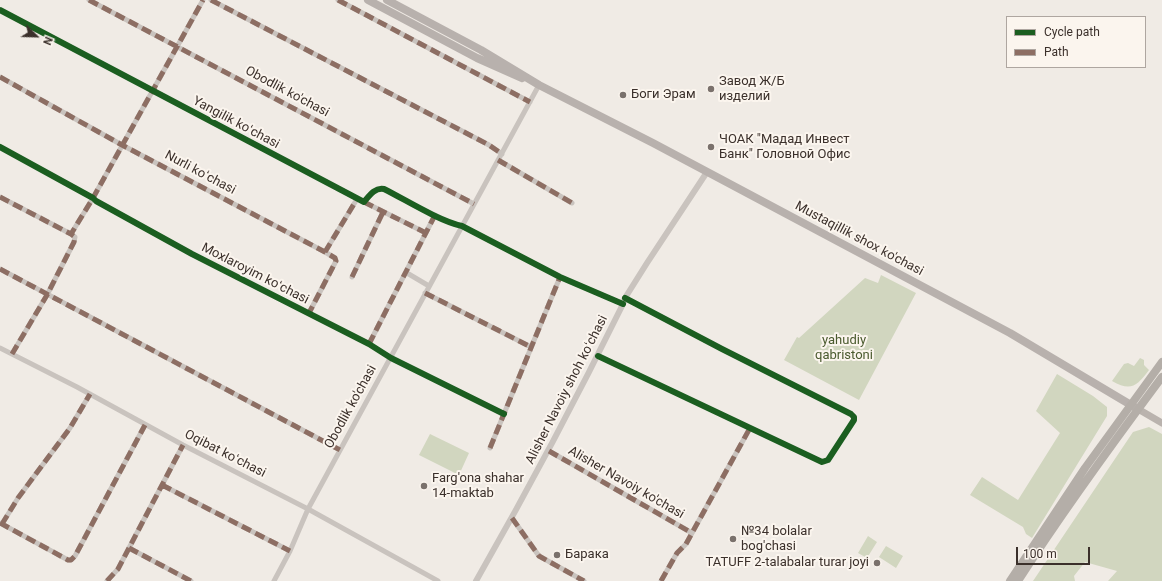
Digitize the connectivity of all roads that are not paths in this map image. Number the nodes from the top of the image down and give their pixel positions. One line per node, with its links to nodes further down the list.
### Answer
1 (89, 0): 8 (street, Obodlik ko'chasi)
2 (203, 0): 8 (street)
3 (211, 0): 15 (street)
4 (338, 0): 12 (street)
5 (368, 0): 10 (main road, Mustaqillik shox ko'chasi)
6 (387, 0): 10 (main road, Mustaqillik shox ko'chasi)
7 (0, 10): 11 (street, Yangilik koʻchasi)
8 (177, 48): 11 (street); 23 (street, Obodlik ko'chasi)
9 (0, 77): 13 (street, Nurli koʻchasi)
10 (539, 85): 12 (street, Obodlik ko'chasi); 17 (main road, Mustaqillik shox ko'chasi)
11 (152, 91): 13 (street); 20 (street, Yangilik koʻchasi)
12 (530, 102): 15 (street, Obodlik ko'chasi)
13 (122, 145): 19 (street); 29 (street, Nurli koʻchasi)
14 (0, 147): 19 (street, Moxlaroyim koʻchasi)
15 (502, 154): 16 (street, Obodlik ko'chasi)
16 (498, 160): 22 (street); 23 (street, Obodlik ko'chasi)
17 (707, 172): 37 (street, Alisher Navoiy shoh koʻchasi); 48 (main road, Mustaqillik shox ko'chasi)
18 (0, 197): 28 (street)
19 (93, 198): 28 (street); 38 (street, Moxlaroyim koʻchasi)
20 (357, 199): 21 (street, Yangilik koʻchasi); 29 (street)
21 (364, 202): 24 (street, Yangilik koʻchasi); 25 (street)
22 (572, 203)
23 (474, 204): 26 (street, Obodlik ko'chasi)
24 (383, 212): 27 (street, Yangilik koʻchasi); 32 (street)
25 (435, 215): 26 (street); 27 (street)
26 (462, 226): 33 (street); 34 (street, Obodlik ko'chasi)
27 (426, 233): 31 (street)
28 (71, 234): 36 (street)
29 (325, 252): 38 (street, Nurli koʻchasi)
30 (0, 269): 36 (street)
31 (406, 273): 34 (street); 39 (street)
32 (352, 277)
33 (560, 277): 37 (street); 40 (street)
34 (429, 286): 35 (street, Obodlik ko'chasi)
35 (425, 293): 40 (street); 44 (street, Obodlik ko'chasi)
36 (47, 295): 42 (street); 56 (street)
37 (624, 301): 43 (street, Alisher Navoiy shoh koʻchasi); 53 (street)
38 (309, 313): 39 (street, Moxlaroyim koʻchasi)
39 (369, 344): 44 (street, Moxlaroyim koʻchasi)
40 (531, 347): 50 (street)
41 (0, 348): 42 (street, Oqibat koʻchasi)
42 (12, 354): 47 (street, Oqibat koʻchasi)
43 (598, 356): 53 (street); 57 (street, Alisher Navoiy shoh koʻchasi)
44 (391, 358): 50 (street, Moxlaroyim koʻchasi); 56 (street, Obodlik ko'chasi)
45 (1162, 362): 48 (highway)
46 (1162, 377): 49 (highway)
47 (90, 394): 52 (street, Oqibat koʻchasi); 61 (street)
48 (1130, 405): 49 (main road, Mustaqillik shox ko'chasi); 72 (highway)
49 (1138, 409): 51 (main road, Mustaqillik shox ko'chasi); 73 (highway)
50 (504, 414): 55 (street)
51 (1162, 423)
52 (145, 424): 54 (street, Oqibat koʻchasi); 61 (street)
53 (750, 428): 62 (street, Alisher Navoiy ko'chasi)
54 (183, 445): 58 (street); 59 (street, Oqibat koʻchasi)
55 (490, 448)
56 (340, 450): 59 (street, Obodlik ko'chasi)
57 (549, 451): 60 (street, Alisher Navoiy shoh koʻchasi); 62 (street, Alisher Navoiy ko'chasi)
58 (162, 485): 63 (street); 64 (street)
59 (308, 509): 64 (street, Obodlik ko'chasi); 68 (street, Oqibat koʻchasi)
60 (512, 518): 69 (street, Alisher Navoiy shoh koʻchasi); 70 (street)
61 (1, 523)
62 (692, 533): 71 (street, Alisher Navoiy ko'chasi)
63 (129, 548): 65 (street); 66 (street)
64 (290, 551): 67 (street, Obodlik ko'chasi)
65 (107, 581)
66 (191, 581)
67 (274, 581)
68 (438, 581)
69 (476, 581)
70 (584, 581)
71 (661, 581)
72 (1010, 581)
73 (1018, 581)

